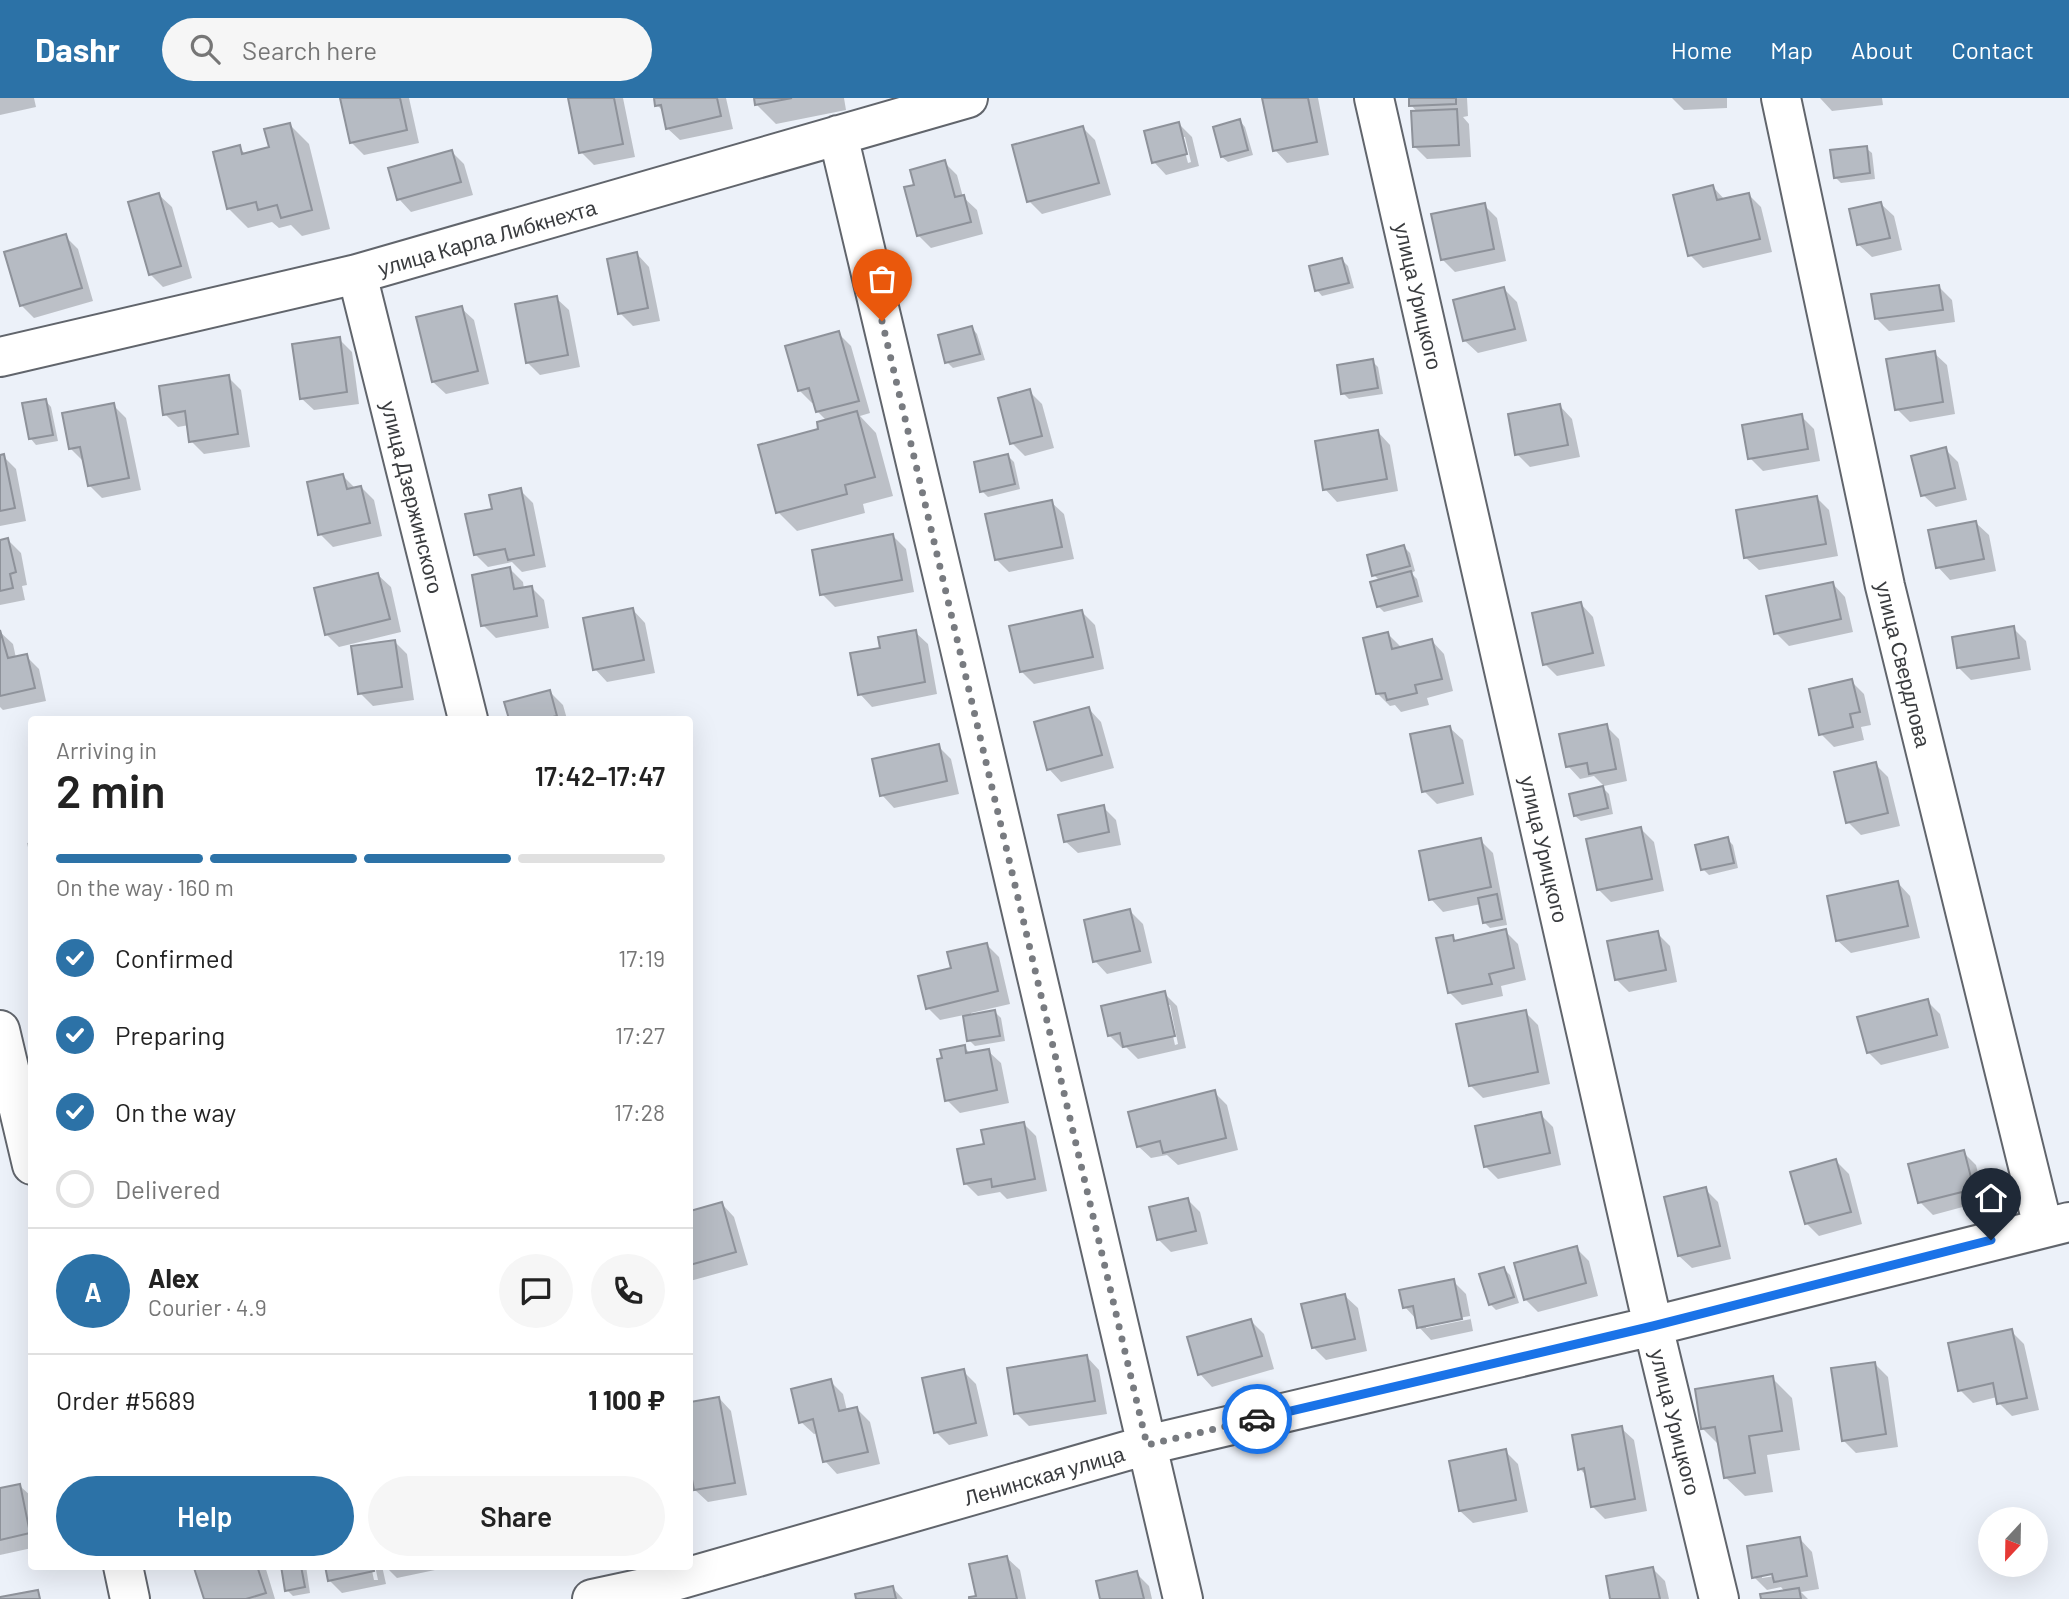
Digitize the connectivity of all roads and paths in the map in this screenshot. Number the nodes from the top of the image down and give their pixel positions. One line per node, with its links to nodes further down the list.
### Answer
1 (968, 98): 4 (street, улица Карла Либкнехта)
2 (1374, 98): 11 (street, улица Урицкого)
3 (1782, 98): 10 (street, улица Свердлова)
4 (838, 135): 5 (street, улица Карла Либкнехта); 12 (street)
5 (357, 274): 6 (street, улица Карла Либкнехта); 7 (street, улица Дзержинского)
6 (0, 357)
7 (467, 716)
8 (0, 1030): 9 (street)
9 (28, 1148)
10 (2056, 1224): 11 (street, Ленинская улица)
11 (1653, 1326): 12 (street, Ленинская улица); 18 (street, улица Урицкого)
12 (1147, 1445): 14 (street, Ленинская улица); 17 (street)
13 (124, 1570): 15 (street)
14 (671, 1582): 16 (street, Ленинская улица)
15 (130, 1599)
16 (592, 1599)
17 (1183, 1599)
18 (1719, 1599)

